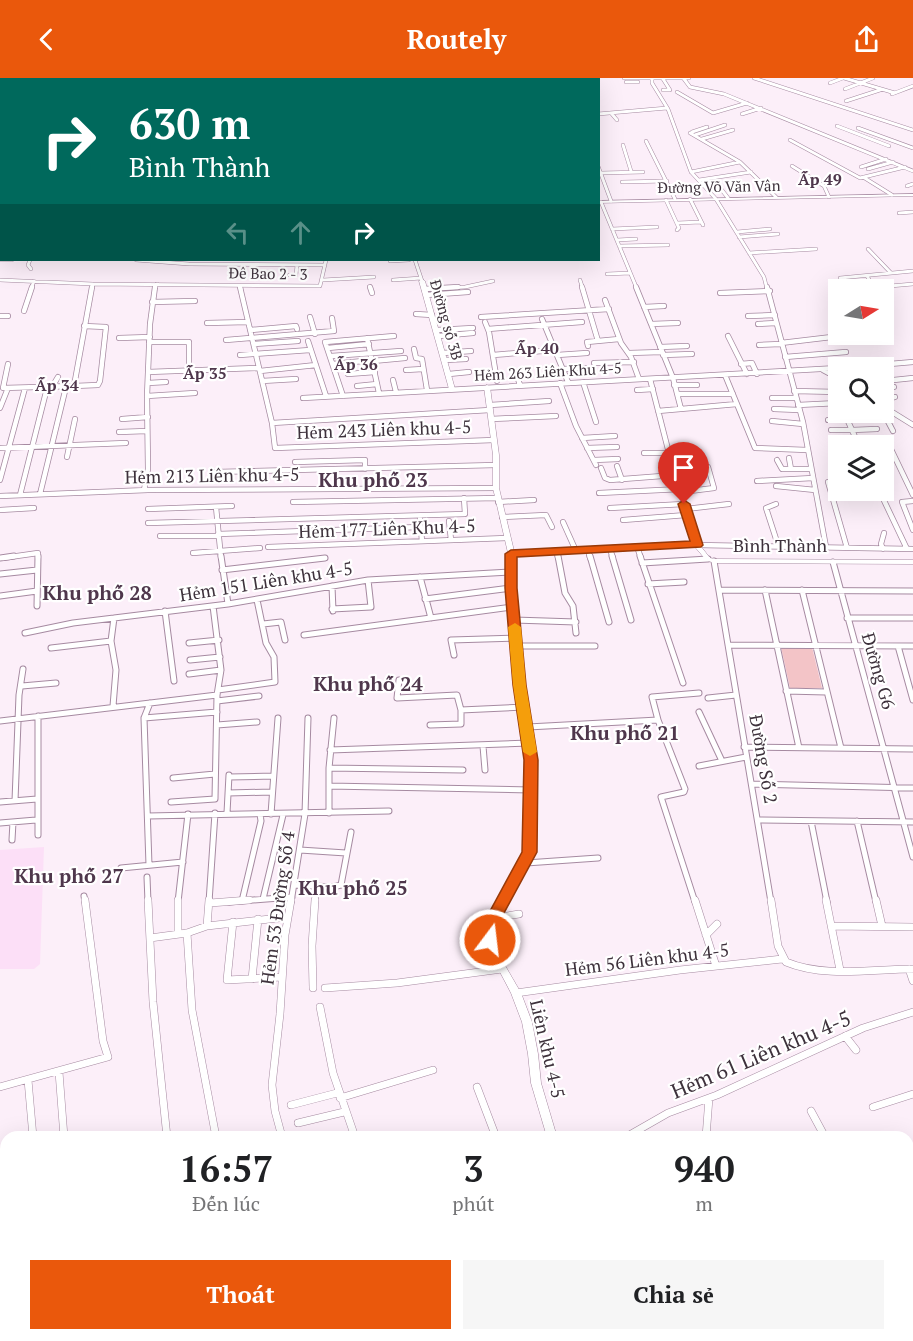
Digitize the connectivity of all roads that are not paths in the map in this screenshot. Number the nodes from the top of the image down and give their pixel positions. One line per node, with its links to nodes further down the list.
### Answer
1 (754, 78): 28 (street)
2 (844, 78): 8 (street); 9 (street)
3 (873, 78): 9 (street)
4 (663, 79): 5 (street); 7 (street); 13 (street)
5 (687, 79): 16 (street)
6 (625, 80): 7 (street)
7 (652, 80): 17 (street)
8 (830, 83)
9 (861, 83): 11 (street); 12 (street)
10 (913, 86): 12 (street)
11 (845, 88)
12 (881, 89): 15 (street)
13 (663, 90)
14 (677, 92): 16 (street)
15 (846, 101)
16 (747, 103): 18 (street)
17 (667, 108): 19 (street); 47 (street)
18 (760, 108): 21 (street); 36 (street)
19 (611, 113): 20 (street); 22 (street)
20 (600, 114)
21 (742, 114)
22 (617, 120)
23 (725, 125): 29 (street)
24 (837, 126): 33 (street)
25 (707, 127): 29 (street)
26 (858, 128): 33 (street)
27 (733, 130): 30 (street)
28 (913, 130)
29 (695, 135): 30 (street)
30 (702, 139): 37 (street)
31 (790, 140): 50 (street)
32 (646, 141): 52 (street)
33 (897, 143): 35 (street)
34 (623, 145): 44 (street)
35 (913, 148)
36 (886, 159): 38 (street); 40 (street)
37 (740, 162): 47 (street); 48 (street)
38 (893, 162): 41 (street); 42 (street)
39 (792, 166): 59 (street)
40 (861, 167)
41 (905, 167): 45 (street); 50 (street)
42 (868, 169)
43 (600, 170): 44 (street)
44 (631, 171): 46 (street)
45 (913, 171)
46 (643, 172)
47 (691, 172): 51 (street)
48 (751, 172): 51 (street); 60 (street)
49 (600, 173): 66 (street)
50 (863, 177): 57 (street)
51 (699, 180): 63 (street)
52 (667, 181): 53 (street); 65 (street)
53 (622, 182)
54 (913, 184): 56 (street)
55 (718, 185): 61 (street)
56 (907, 186)
57 (892, 195): 58 (street, Đường Võ Văn Vân); 59 (street, Đường Võ Văn Vân)
58 (913, 195)
59 (829, 196): 60 (street, Đường Võ Văn Vân)
60 (776, 197): 61 (street, Đường Võ Văn Vân)
61 (728, 198): 63 (street, Đường Võ Văn Vân)
62 (690, 199): 63 (street, Đường Võ Văn Vân); 65 (street, Đường Võ Văn Vân); 71 (street)
63 (716, 199): 76 (street)
64 (666, 200): 65 (street, Đường Võ Văn Vân); 66 (street, Đường Võ Văn Vân); 70 (street)
65 (675, 200)
66 (611, 201): 67 (street, Đường Võ Văn Vân)
67 (600, 202): 73 (street)
68 (913, 212): 69 (street)
69 (899, 213)
70 (676, 223): 71 (street); 75 (street)
71 (702, 223)
72 (657, 227): 73 (street)
73 (612, 229): 80 (street)
74 (770, 229): 76 (street)
75 (677, 230)
76 (737, 232): 78 (street)
77 (778, 234): 78 (street)
78 (739, 237): 85 (street)
79 (636, 239): 80 (street)
80 (616, 240): 82 (street)
81 (668, 245): 82 (street)
82 (619, 246): 97 (street)
83 (816, 249): 85 (street)
84 (868, 249): 98 (street)
85 (749, 253): 123 (street)
86 (30, 261): 94 (street)
87 (178, 261): 90 (street)
88 (326, 261): 93 (street)
89 (415, 261): 111 (street, Đường số 3B)
90 (221, 262): 91 (street)
91 (269, 265): 92 (street); 95 (street)
92 (297, 265): 93 (street); 100 (street)
93 (325, 266): 109 (street)
94 (31, 269)
95 (267, 271)
96 (911, 272): 98 (street); 103 (street)
97 (630, 273): 99 (street); 132 (street)
98 (891, 273): 101 (street)
99 (607, 274)
100 (289, 275)
101 (867, 276): 105 (street); 106 (street)
102 (200, 277): 118 (street)
103 (913, 277)
104 (374, 278): 109 (street)
105 (840, 278)
106 (869, 279)
107 (0, 280): 113 (street, Đê Bao 2 - 3)
108 (270, 280): 120 (street)
109 (323, 280): 120 (street, Đê Bao 2 - 3)
110 (393, 280): 111 (street)
111 (422, 280): 124 (street, Đường số 3B)
112 (580, 280): 135 (street)
113 (34, 281): 115 (street, Đê Bao 2 - 3); 134 (street)
114 (493, 281): 124 (street)
115 (93, 284): 116 (street, Đê Bao 2 - 3); 155 (street)
116 (157, 284): 118 (street, Đê Bao 2 - 3); 130 (street)
117 (913, 284): 121 (street)
118 (196, 285): 119 (street, Đê Bao 2 - 3)
119 (240, 286): 120 (street, Đê Bao 2 - 3); 146 (street)
120 (269, 286)
121 (894, 286)
122 (370, 287): 126 (street)
123 (770, 291): 127 (street); 138 (street)
124 (425, 292): 125 (street); 137 (street, Đường số 3B)
125 (468, 292)
126 (372, 293)
127 (720, 293)
128 (605, 300): 133 (street)
129 (195, 301): 130 (street)
130 (152, 302): 167 (street)
131 (664, 306): 132 (street)
132 (644, 307): 153 (street)
133 (609, 309): 135 (street); 168 (street)
134 (24, 310)
135 (589, 310): 143 (street); 172 (street)
136 (416, 314): 137 (street)
137 (432, 315): 160 (street, Đường số 3B)
138 (775, 315): 142 (street); 151 (street)
139 (0, 316): 140 (street)
140 (8, 316)
141 (310, 316): 161 (street)
142 (748, 316)
143 (482, 317)
144 (332, 318): 161 (street)
145 (542, 319): 152 (street)
146 (248, 322): 149 (street); 158 (street)
147 (485, 322): 157 (street)
148 (582, 322): 152 (street)
149 (207, 323)
150 (678, 323): 153 (street)
151 (777, 323): 154 (street); 174 (street)
152 (544, 324): 157 (street); 186 (street)
153 (651, 324): 184 (street)
154 (758, 324)
155 (84, 326): 247 (street); 247 (street)
156 (297, 329): 158 (street)
157 (488, 329): 194 (street)
158 (250, 330): 173 (street)
159 (473, 330): 160 (street)
160 (438, 333): 188 (street, Đường số 3B)
161 (315, 334): 173 (street)
162 (394, 336): 166 (street)
163 (728, 336): 206 (street)
164 (828, 337): 174 (street)
165 (119, 338): 167 (street)
166 (367, 338): 175 (street); 179 (street)
167 (150, 339): 216 (street); 217 (street)
168 (619, 339): 172 (street); 190 (street)
169 (226, 340): 173 (street)
170 (298, 341): 173 (street)
171 (308, 341): 181 (street)
172 (598, 341): 177 (street)
173 (253, 342): 193 (street)
174 (781, 343): 176 (street); 196 (street)
175 (369, 344): 179 (street); 185 (street)
176 (759, 345)
177 (588, 346)
178 (687, 346): 184 (street)
179 (328, 348): 195 (street)
180 (414, 349): 211 (street)
181 (310, 350): 193 (street); 208 (street)
182 (401, 351): 185 (street)
183 (471, 351): 188 (street)
184 (662, 351): 190 (street); 191 (street); 229 (street)
185 (370, 352): 195 (street); 199 (street)
186 (556, 352): 189 (street); 194 (street); 212 (street)
187 (846, 352): 196 (street)
188 (443, 353): 200 (street, Đường số 3B)
189 (587, 353)
190 (629, 353): 201 (street)
191 (692, 354)
192 (240, 355): 193 (street)
193 (256, 355): 210 (street)
194 (493, 355): 236 (street)
195 (331, 356): 205 (street)
196 (785, 357): 220 (street)
197 (405, 358): 199 (street)
198 (466, 359): 200 (street)
199 (373, 360): 205 (street); 218 (street)
200 (446, 360): 224 (street, Đường số 3B)
201 (634, 362): 203 (street); 231 (street)
202 (913, 362): 207 (street)
203 (594, 363)
204 (8, 364): 251 (street)
205 (333, 364): 267 (street)
206 (741, 364): 225 (street); 226 (street)
207 (894, 364)
208 (316, 365): 210 (street); 266 (street)
209 (585, 368): 212 (street)
210 (259, 369): 216 (street); 235 (street)
211 (423, 369): 215 (street); 256 (street)
212 (563, 369): 240 (street)
213 (822, 369): 214 (street); 220 (street); 221 (street)
214 (828, 369)
215 (406, 370)
216 (189, 371): 217 (street)
217 (148, 372): 241 (street)
218 (375, 372): 223 (street); 243 (street)
219 (469, 372): 224 (street)
220 (789, 372): 226 (street); 258 (street)
221 (828, 372)
222 (516, 373): 244 (street)
223 (348, 374)
224 (449, 374): 254 (street, Đường số 3B)
225 (747, 374): 226 (street); 227 (street)
226 (757, 374)
227 (725, 375): 229 (street); 264 (street)
228 (58, 377): 253 (street)
229 (673, 378): 232 (street); 245 (street)
230 (296, 379): 235 (street)
231 (639, 379): 232 (street, Hẻm 263 Liên Khu 4-5); 237 (street, Hẻm 263 Liên Khu 4-5)
232 (650, 379): 255 (street)
233 (393, 380): 259 (street)
234 (912, 380): 238 (street)
235 (262, 381): 288 (street)
236 (497, 381)
237 (583, 381): 240 (street, Hẻm 263 Liên Khu 4-5); 287 (street)
238 (894, 381)
239 (166, 382): 241 (street)
240 (568, 382): 242 (street, Hẻm 263 Liên Khu 4-5)
241 (148, 383): 265 (street)
242 (560, 383): 244 (street, Hẻm 263 Liên Khu 4-5); 301 (street)
243 (377, 384): 248 (street); 261 (street)
244 (520, 385): 250 (street, Hẻm 263 Liên Khu 4-5)
245 (674, 385): 246 (street); 263 (street)
246 (697, 385)
247 (74, 386): 249 (street)
248 (357, 386)
249 (66, 387): 253 (street); 304 (street)
250 (487, 387): 254 (street, Hẻm 263 Liên Khu 4-5); 276 (street, Liên khu 4-5)
251 (9, 388): 252 (street); 275 (street)
252 (25, 388): 253 (street); 309 (street)
253 (49, 388): 306 (street)
254 (452, 389): 256 (street, Hẻm 263 Liên Khu 4-5)
255 (653, 389): 257 (street); 279 (street)
256 (427, 390): 259 (street, Hẻm 263 Liên Khu 4-5)
257 (637, 390)
258 (794, 391): 262 (street); 270 (street)
259 (396, 392): 261 (street, Hẻm 263 Liên Khu 4-5)
260 (195, 393): 265 (street)
261 (379, 393): 267 (street, Hẻm 263 Liên Khu 4-5)
262 (828, 393)
263 (678, 394): 264 (street); 277 (street)
264 (733, 394): 273 (street)
265 (147, 396): 282 (street)
266 (326, 396): 267 (street, Hẻm 263 Liên Khu 4-5); 268 (street, Hẻm 263 Liên Khu 4-5)
267 (343, 396)
268 (303, 398)
269 (772, 398): 270 (street)
270 (796, 398): 274 (street)
271 (549, 401): 276 (street)
272 (828, 404): 274 (street)
273 (737, 405): 277 (street); 311 (street)
274 (799, 407): 278 (street); 291 (street)
275 (0, 408)
276 (490, 408): 283 (street, Liên khu 4-5); 288 (street)
277 (681, 409): 279 (street)
278 (774, 409)
279 (658, 411): 313 (street)
280 (894, 413): 292 (street)
281 (556, 416): 283 (street)
282 (148, 417): 285 (street); 296 (street)
283 (491, 418): 302 (street, Liên khu 4-5)
284 (75, 419): 305 (street)
285 (122, 419)
286 (772, 421): 291 (street)
287 (596, 422)
288 (272, 423): 302 (street, Hẻm 243 Liên khu 4-5)
289 (849, 423): 295 (street)
290 (889, 423): 297 (street)
291 (803, 424): 311 (street)
292 (913, 425)
293 (877, 429): 295 (street)
294 (831, 430): 295 (street)
295 (852, 430): 299 (street)
296 (147, 431): 298 (street); 336 (street)
297 (893, 431)
298 (119, 432)
299 (854, 435)
300 (615, 436): 301 (street)
301 (582, 438): 310 (street)
302 (494, 440): 321 (street, Liên khu 4-5)
303 (126, 443): 305 (street)
304 (52, 446): 305 (street); 306 (street); 340 (street)
305 (69, 446): 315 (street)
306 (32, 447): 309 (street); 341 (street)
307 (617, 447): 310 (street)
308 (0, 448): 309 (street)
309 (9, 448): 331 (street)
310 (587, 448): 320 (street)
311 (807, 450): 326 (street)
312 (644, 453): 313 (street)
313 (669, 453): 328 (street)
314 (894, 455): 342 (street)
315 (67, 457)
316 (789, 458): 325 (street)
317 (618, 459): 320 (street)
318 (777, 460): 325 (street)
319 (295, 462): 324 (street)
320 (597, 464): 332 (street)
321 (496, 465): 324 (street); 335 (street, Liên khu 4-5)
322 (617, 466): 332 (street)
323 (708, 467): 338 (street)
324 (365, 469): 327 (street)
325 (789, 469): 326 (street); 329 (street)
326 (811, 469): 330 (street)
327 (215, 472)
328 (675, 476): 332 (street); 338 (street)
329 (788, 478): 330 (street); 333 (street)
330 (813, 478): 337 (street)
331 (0, 480)
332 (622, 480)
333 (757, 481)
334 (776, 486): 337 (street)
335 (496, 488): 336 (street, Hẻm 213 Liên khu 4-5); 345 (street, Liên khu 4-5)
336 (144, 490): 340 (street, Hẻm 213 Liên khu 4-5)
337 (815, 490): 381 (street)
338 (681, 491): 339 (street); 354 (street)
339 (599, 493)
340 (40, 494): 341 (street, Hẻm 213 Liên khu 4-5)
341 (20, 495): 343 (street, Hẻm 213 Liên khu 4-5)
342 (913, 495)
343 (0, 496)
344 (464, 498): 345 (street); 347 (street); 364 (street)
345 (498, 500): 346 (street); 361 (street, Liên khu 4-5)
346 (534, 500)
347 (293, 501)
348 (833, 501): 383 (street)
349 (885, 501): 386 (street)
350 (913, 501): 370 (street)
351 (729, 504): 354 (street)
352 (776, 504): 378 (street)
353 (232, 506): 355 (street)
354 (685, 506): 357 (street); 360 (street)
355 (216, 507): 358 (street); 364 (street)
356 (34, 508): 359 (street)
357 (610, 508)
358 (148, 509)
359 (0, 510)
360 (686, 515): 363 (street); 377 (street)
361 (502, 518): 369 (street); 374 (street, Liên khu 4-5)
362 (420, 519): 368 (street)
363 (623, 520)
364 (216, 521): 367 (street); 372 (street)
365 (449, 521): 375 (street)
366 (563, 522): 389 (street)
367 (148, 523)
368 (420, 527): 372 (street); 376 (street)
369 (552, 527)
370 (913, 530)
371 (884, 533): 385 (street)
372 (218, 535): 373 (street); 388 (street)
373 (160, 536)
374 (507, 538): 375 (street, Hẻm 177 Liên Khu 4-5); 392 (street, Liên khu 4-5)
375 (452, 540): 376 (street, Hẻm 177 Liên Khu 4-5)
376 (422, 541): 379 (street, Hẻm 177 Liên Khu 4-5)
377 (697, 545): 378 (street); 380 (street); 395 (street, Bình Thành)
378 (778, 545): 381 (street)
379 (268, 547)
380 (637, 547): 384 (street); 398 (street)
381 (826, 547): 383 (street)
382 (260, 548): 388 (street)
383 (847, 548): 385 (street)
384 (610, 549): 387 (street); 428 (street)
385 (883, 549): 386 (street)
386 (910, 549)
387 (588, 550): 389 (street); 430 (street)
388 (220, 551): 391 (street); 400 (street)
389 (576, 551): 390 (street)
390 (557, 552): 392 (street); 429 (street)
391 (193, 553)
392 (511, 554): 401 (street, Liên khu 4-5)
393 (0, 558): 399 (street)
394 (326, 558): 400 (street)
395 (711, 560): 396 (street, Bình Thành); 398 (street); 409 (street, Đường Số 2)
396 (833, 562): 397 (street, Bình Thành); 413 (street, Đường G6)
397 (913, 562)
398 (642, 563): 406 (street)
399 (37, 567): 402 (street); 412 (street)
400 (222, 570): 418 (street)
401 (511, 572): 403 (street, Hẻm 151 Liên khu 4-5); 408 (street, Liên khu 4-5)
402 (0, 574)
403 (420, 577): 404 (street, Hẻm 151 Liên khu 4-5); 416 (street)
404 (368, 580): 407 (street, Hẻm 151 Liên khu 4-5); 407 (street)
405 (684, 582): 406 (street)
406 (648, 584): 459 (street)
407 (332, 586): 417 (street, Hẻm 151 Liên khu 4-5)
408 (511, 588): 416 (street); 421 (street, Liên khu 4-5)
409 (719, 590): 410 (street); 440 (street, Đường Số 2)
410 (765, 590): 411 (street); 441 (street)
411 (802, 590): 413 (street); 442 (street)
412 (38, 591): 415 (street); 419 (street)
413 (839, 591): 414 (street); 425 (street, Đường G6)
414 (913, 591)
415 (0, 596)
416 (425, 599): 424 (street)
417 (257, 600): 418 (street, Hẻm 151 Liên khu 4-5); 431 (street)
418 (228, 604): 420 (street, Hẻm 151 Liên khu 4-5)
419 (37, 606)
420 (213, 606): 422 (street, Hẻm 151 Liên khu 4-5); 435 (street)
421 (512, 607): 424 (street); 427 (street, Liên khu 4-5)
422 (165, 611): 423 (street, Hẻm 151 Liên khu 4-5); 457 (street)
423 (114, 618): 432 (street, Hẻm 151 Liên khu 4-5); 437 (street)
424 (431, 618): 434 (street)
425 (847, 618): 426 (street); 444 (street, Đường G6)
426 (913, 618)
427 (514, 620): 429 (street); 438 (street, Liên khu 4-5)
428 (631, 620)
429 (576, 622): 433 (street)
430 (609, 622)
431 (263, 624): 436 (street); 465 (street)
432 (26, 633)
433 (576, 633)
434 (304, 635)
435 (219, 640): 439 (street); 449 (street)
436 (285, 640)
437 (111, 641): 447 (street); 470 (street)
438 (516, 642): 443 (street); 448 (street); 471 (street, Liên khu 4-5)
439 (189, 643)
440 (728, 645): 441 (street); 464 (street, Đường Số 2)
441 (777, 645): 442 (street); 461 (street)
442 (815, 645): 444 (street); 462 (street)
443 (596, 646)
444 (855, 646): 445 (street); 492 (street, Đường G6)
445 (898, 646): 446 (street); 453 (street)
446 (913, 646)
447 (51, 648)
448 (454, 656)
449 (220, 657): 450 (street); 452 (street)
450 (190, 660)
451 (23, 669): 460 (street)
452 (221, 670): 455 (street); 465 (street)
453 (904, 672): 454 (street); 468 (street)
454 (913, 672)
455 (189, 674)
456 (399, 680): 472 (street)
457 (174, 681)
458 (56, 683): 460 (street)
459 (683, 683)
460 (22, 686): 480 (street)
461 (786, 691): 462 (street); 490 (street)
462 (826, 692): 491 (street)
463 (699, 693): 481 (street)
464 (736, 695): 467 (street); 489 (street, Đường Số 2)
465 (217, 696): 466 (street); 469 (street); 473 (street)
466 (259, 696)
467 (708, 698)
468 (913, 700)
469 (150, 703): 470 (street); 476 (street)
470 (112, 706): 475 (street)
471 (524, 707): 472 (street); 486 (street, Liên khu 4-5)
472 (461, 710): 485 (street)
473 (217, 712): 476 (street); 484 (street)
474 (699, 712): 496 (street)
475 (38, 716): 480 (street); 511 (street)
476 (144, 718): 524 (street)
477 (278, 718): 502 (street)
478 (308, 718): 522 (street, Hẻm 53 Đường Số 4)
479 (334, 718): 494 (street)
480 (19, 719): 482 (street); 512 (street)
481 (658, 720): 486 (street); 564 (street)
482 (0, 721)
483 (256, 722): 484 (street)
484 (216, 725): 501 (street)
485 (430, 725)
486 (528, 727): 487 (street, Liên khu 4-5)
487 (529, 743): 488 (street); 508 (street, Liên khu 4-5)
488 (483, 746): 494 (street); 500 (street)
489 (744, 747): 490 (street); 495 (street, Đường Số 2)
490 (799, 748): 491 (street)
491 (841, 748): 492 (street)
492 (884, 749): 493 (street); 506 (street, Đường G6)
493 (913, 749)
494 (330, 750): 498 (street)
495 (746, 757): 496 (street); 504 (street, Đường Số 2)
496 (722, 761): 497 (street)
497 (699, 766)
498 (329, 768): 499 (street); 505 (street)
499 (463, 770)
500 (485, 770)
501 (215, 774): 503 (street); 514 (street)
502 (273, 776): 509 (street); 510 (street)
503 (173, 778)
504 (753, 784): 506 (street); 526 (street, Đường Số 2)
505 (329, 786): 508 (street); 518 (street)
506 (894, 788): 507 (street); 530 (street, Đường G6)
507 (913, 788)
508 (531, 790): 541 (street, Liên khu 4-5)
509 (272, 792): 510 (street); 521 (street)
510 (228, 793): 517 (street)
511 (37, 799): 512 (street); 525 (street)
512 (15, 801): 513 (street)
513 (0, 802)
514 (171, 802)
515 (389, 811): 518 (street)
516 (215, 813): 517 (street); 519 (street); 551 (street)
517 (227, 813): 520 (street)
518 (329, 813): 522 (street)
519 (188, 814): 524 (street); 540 (street)
520 (260, 814): 521 (street); 550 (street)
521 (271, 814): 523 (street)
522 (305, 814): 523 (street); 536 (street, Hẻm 53 Đường Số 4)
523 (283, 815): 549 (street)
524 (148, 816): 542 (street)
525 (36, 820): 529 (street); 534 (street)
526 (758, 820): 527 (street); 566 (street, Đường Số 2)
527 (811, 821): 528 (street); 559 (street)
528 (857, 821): 530 (street); 560 (street)
529 (13, 822): 532 (street); 535 (street)
530 (903, 822): 531 (street); 538 (street, Đường G6)
531 (913, 822)
532 (0, 823)
533 (351, 832): 537 (street)
534 (38, 835)
535 (12, 840)
536 (300, 850): 537 (street); 545 (street, Hẻm 53 Đường Số 4)
537 (346, 853): 546 (street)
538 (913, 857)
539 (598, 858): 541 (street)
540 (183, 862): 542 (street); 563 (street)
541 (526, 863): 554 (street, Liên khu 4-5)
542 (149, 865): 543 (street)
543 (121, 868)
544 (147, 877): 565 (street)
545 (294, 885): 546 (street); 548 (street, Hẻm 53 Đường Số 4)
546 (316, 886): 574 (street)
547 (84, 896): 582 (street)
548 (292, 897): 549 (street); 553 (street, Hẻm 53 Đường Số 4)
549 (263, 899): 550 (street)
550 (242, 901): 551 (street)
551 (210, 903): 558 (street)
552 (519, 914): 554 (street)
553 (288, 917): 555 (street); 571 (street, Hẻm 53 Đường Số 4)
554 (494, 918): 568 (street, Liên khu 4-5)
555 (258, 919): 556 (street); 572 (street)
556 (233, 922): 558 (street); 572 (street)
557 (717, 924): 564 (street)
558 (207, 926): 562 (street)
559 (832, 926): 560 (street); 570 (street)
560 (882, 926): 561 (street)
561 (913, 927)
562 (187, 933): 563 (street); 597 (street)
563 (178, 934): 565 (street)
564 (705, 936): 567 (street)
565 (150, 938): 596 (street)
566 (783, 960): 567 (street, Hẻm 56 Liên khu 4-5); 570 (street, Hẻm 56 Liên khu 4-5)
567 (716, 966): 576 (street, Hẻm 56 Liên khu 4-5)
568 (502, 969): 575 (street); 576 (street, Liên khu 4-5)
569 (911, 969): 570 (street, Hẻm 56 Liên khu 4-5); 573 (street)
570 (840, 970)
571 (282, 977): 572 (street); 598 (street, Hẻm 53 Đường Số 4)
572 (252, 979)
573 (913, 981)
574 (313, 988)
575 (325, 988)
576 (516, 993): 601 (street, Liên khu 4-5)
577 (320, 1007): 587 (street)
578 (913, 1012): 579 (street, Hẻm 61 Liên khu 4-5)
579 (845, 1036): 580 (street); 588 (street, Hẻm 61 Liên khu 4-5)
580 (856, 1050)
581 (433, 1070): 587 (street)
582 (59, 1072): 583 (street); 595 (street)
583 (28, 1080): 584 (street); 594 (street)
584 (0, 1087)
585 (477, 1087): 600 (street)
586 (913, 1094): 590 (street)
587 (338, 1096): 589 (street); 592 (street)
588 (709, 1098): 602 (street, Hẻm 61 Liên khu 4-5); 603 (street)
589 (291, 1105)
590 (873, 1107)
591 (811, 1111): 604 (street)
592 (344, 1112): 593 (street); 599 (street)
593 (298, 1123)
594 (32, 1131)
595 (64, 1131)
596 (166, 1131)
597 (215, 1131)
598 (280, 1131)
599 (352, 1131)
600 (494, 1131)
601 (550, 1131)
602 (636, 1131)
603 (707, 1131)
604 (822, 1131)

